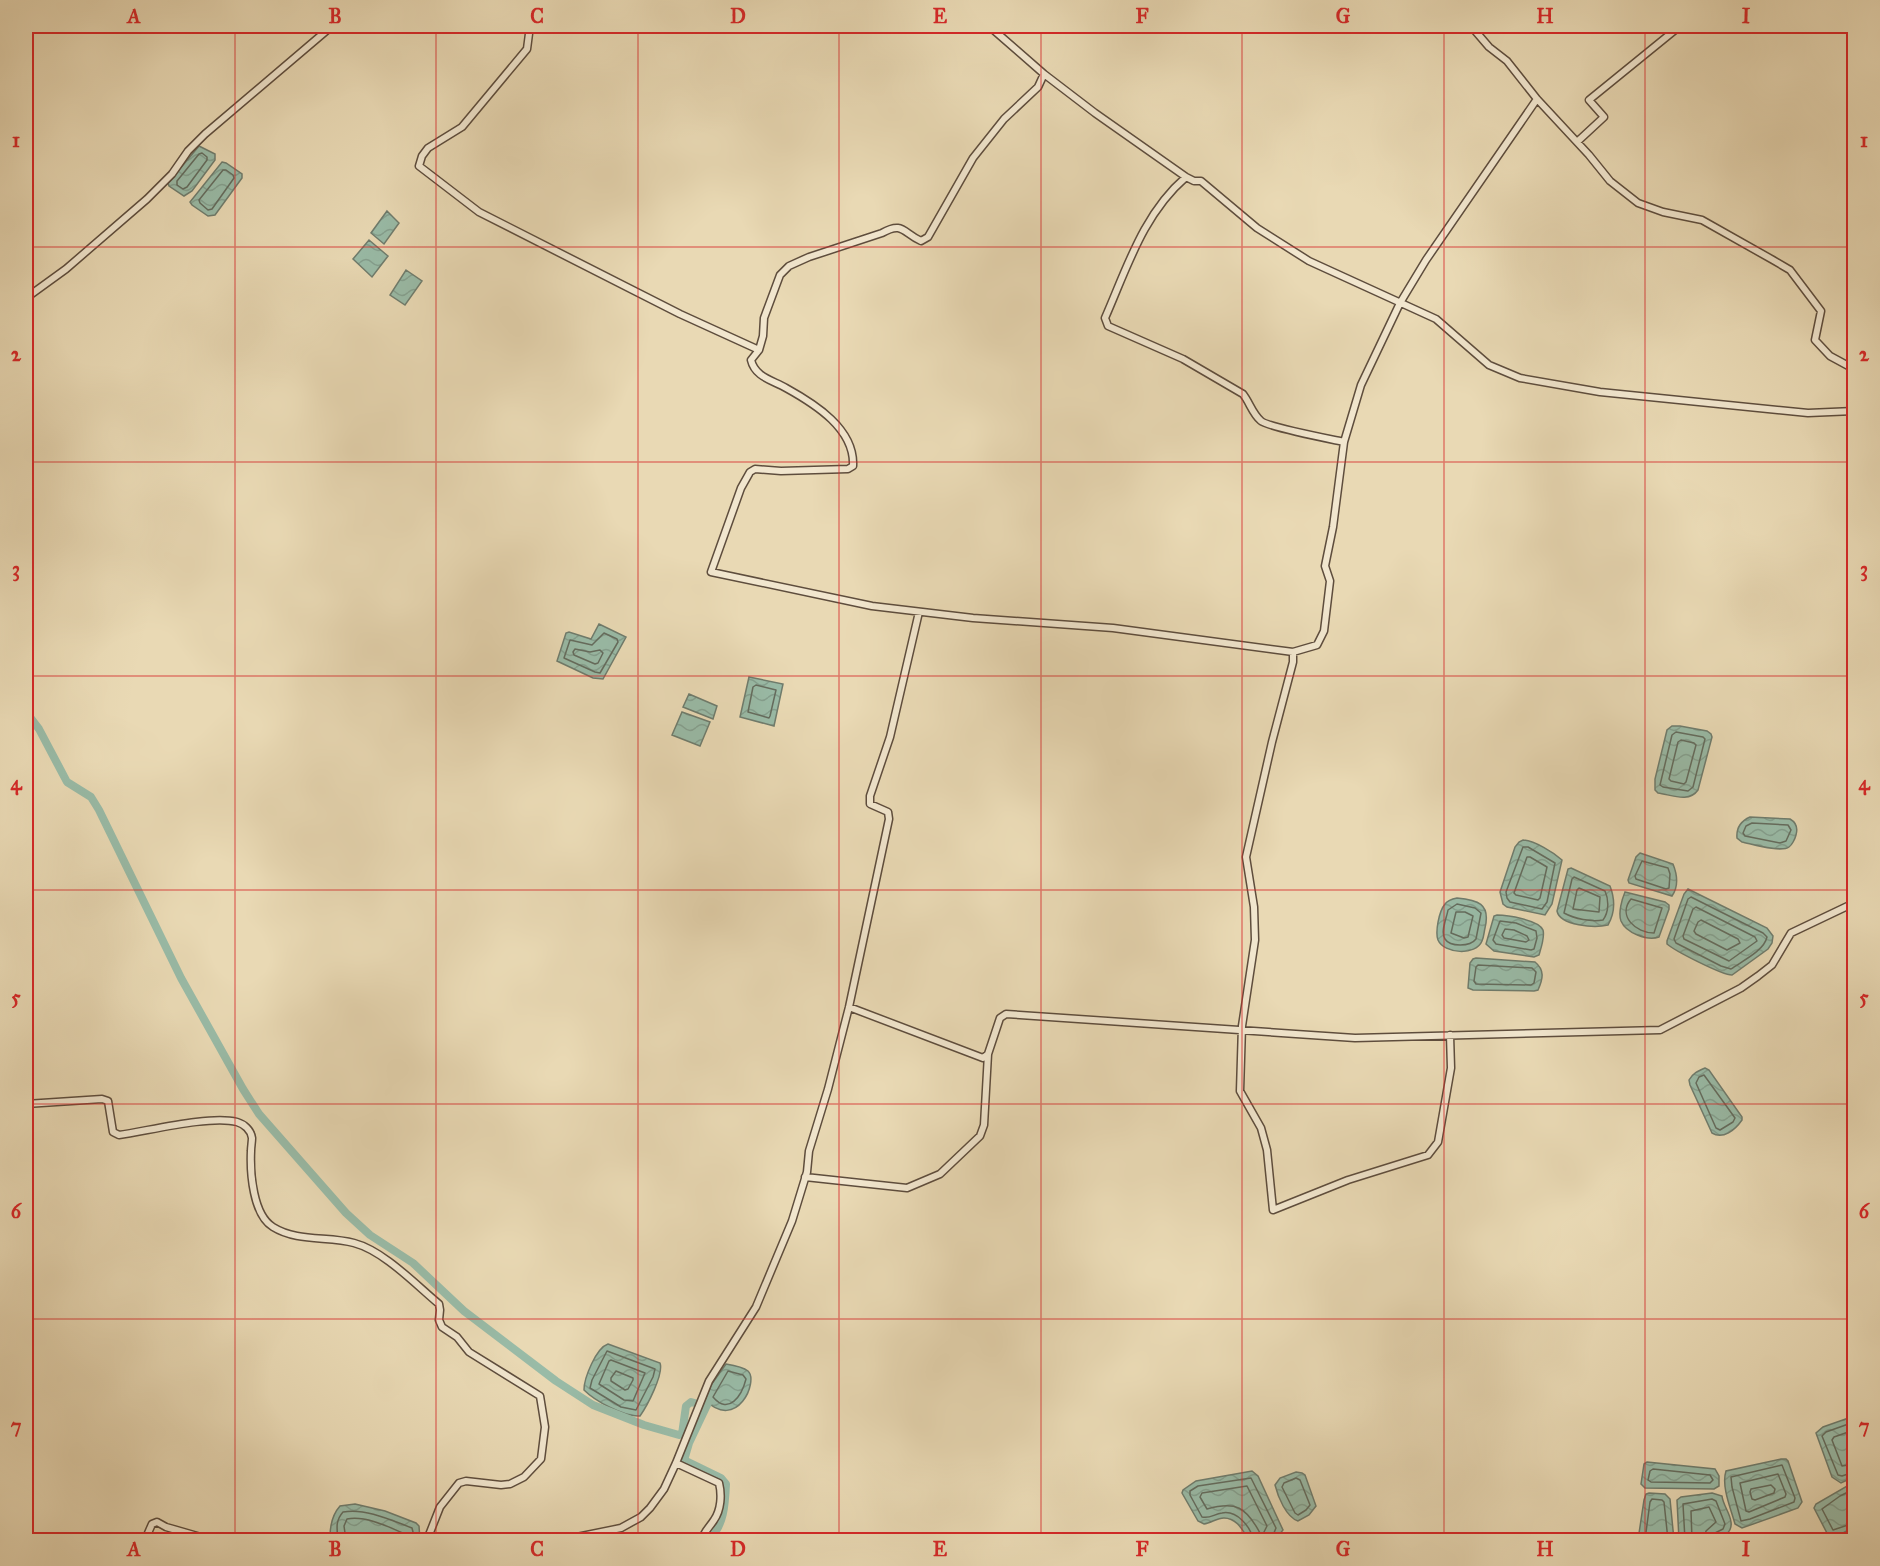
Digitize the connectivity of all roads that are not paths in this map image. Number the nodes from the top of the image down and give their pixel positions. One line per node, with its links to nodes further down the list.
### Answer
1 (333, 26): 10 (street)
2 (530, 26): 12 (street)
3 (989, 26): 6 (street)
4 (1471, 26): 7 (street)
5 (1680, 26): 8 (street)
6 (1044, 74): 9 (street); 12 (street)
7 (1537, 99): 8 (street); 11 (street)
8 (1578, 142): 13 (street)
9 (1186, 177): 11 (street); 15 (street)
10 (26, 298)
11 (1400, 303): 14 (street); 15 (street)
12 (759, 350): 16 (street)
13 (1854, 369)
14 (1854, 411)
15 (1344, 442): 17 (street)
16 (919, 612): 17 (street); 19 (street)
17 (1293, 652): 20 (street)
18 (1854, 903): 21 (street)
19 (849, 1006): 22 (street); 24 (street)
20 (1242, 1031): 21 (street); 21 (street); 22 (street)
21 (1450, 1035)
22 (988, 1054): 24 (street)
23 (26, 1104): 28 (street)
24 (805, 1177): 25 (street)
25 (676, 1463): 29 (street); 30 (street)
26 (146, 1540): 27 (street)
27 (211, 1540)
28 (427, 1540)
29 (562, 1540)
30 (702, 1540)

